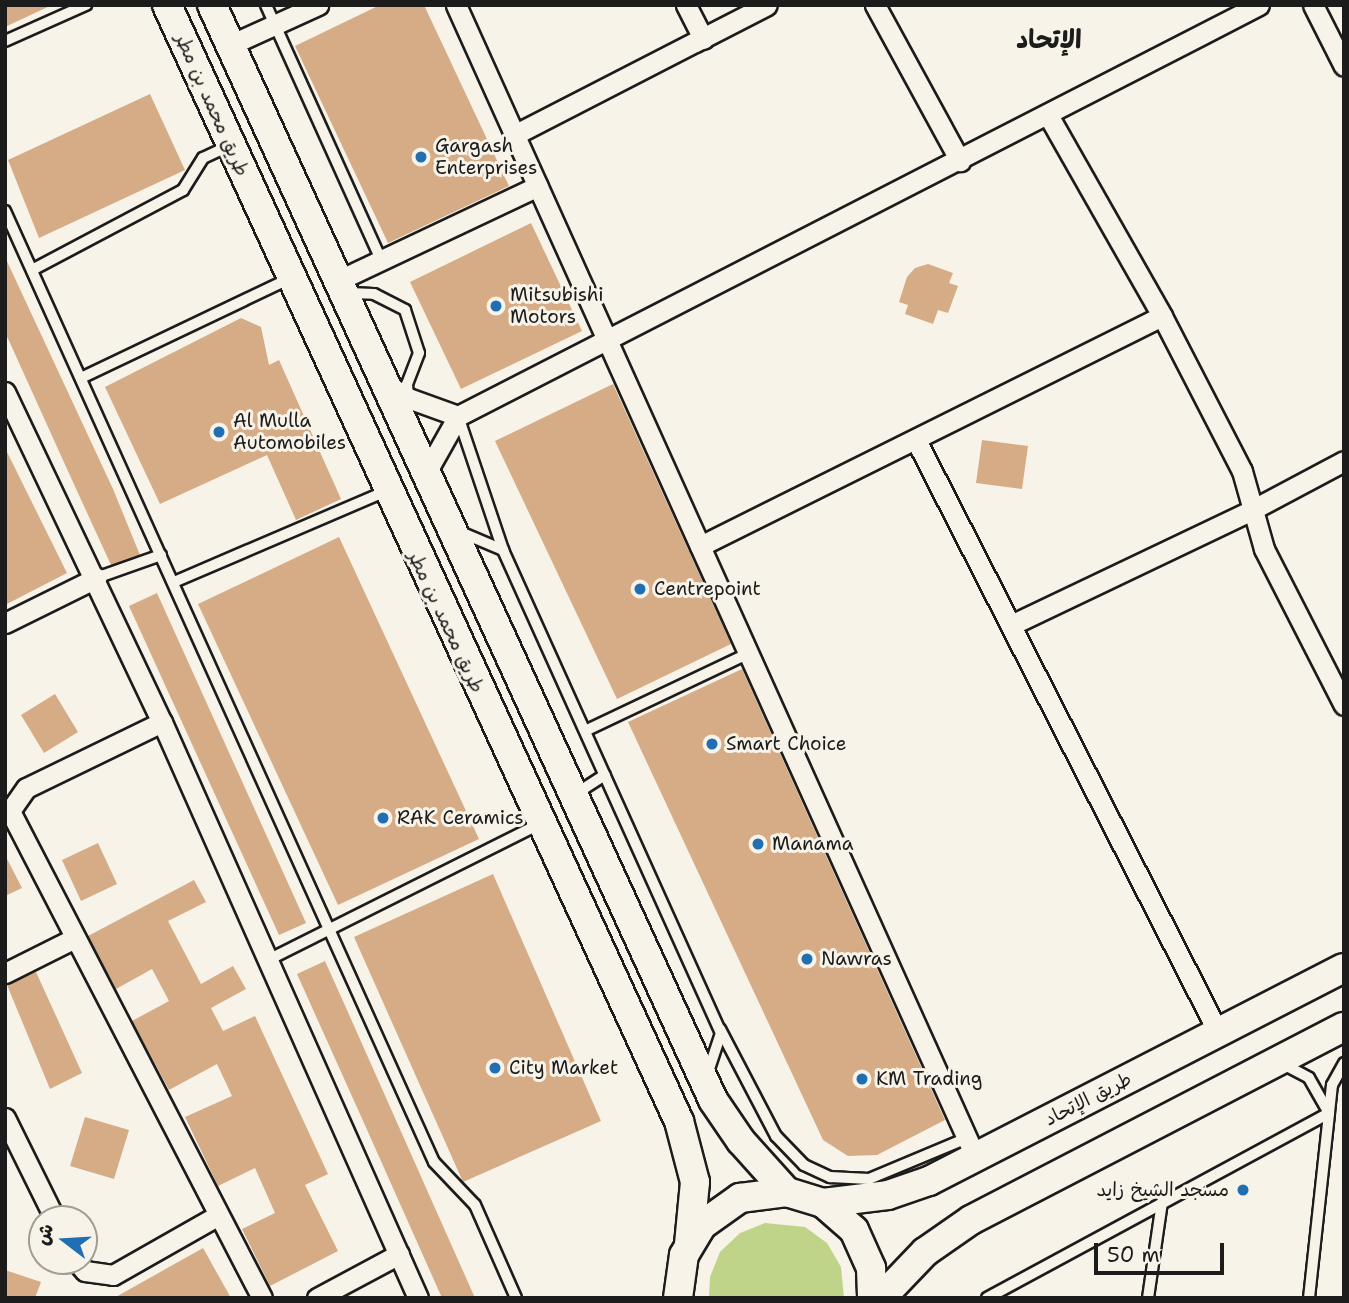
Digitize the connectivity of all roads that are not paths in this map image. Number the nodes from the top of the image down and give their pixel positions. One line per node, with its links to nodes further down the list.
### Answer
1 (86, 5): 14 (lane)
2 (167, 5): 19 (street, طريق محمد بن مطر)
3 (212, 5): 15 (street)
4 (266, 5): 12 (lane)
5 (318, 5): 12 (street)
6 (456, 5): 18 (street)
7 (686, 5): 13 (street)
8 (767, 5): 13 (street)
9 (875, 5): 20 (street)
10 (1259, 5): 17 (street)
11 (1313, 5): 16 (street)
12 (274, 25): 15 (street); 23 (lane)
13 (703, 39): 18 (street)
14 (5, 41)
15 (230, 45): 26 (street)
16 (1344, 66)
17 (1048, 115): 20 (street); 27 (street)
18 (514, 135): 21 (street)
19 (230, 145): 24 (lane); 25 (street, طريق محمد بن مطر)
20 (960, 161): 28 (street)
21 (537, 186): 23 (street); 28 (street)
22 (5, 211): 24 (lane)
23 (381, 260): 26 (street)
24 (32, 270): 29 (lane)
25 (290, 278): 29 (lane); 36 (street, طريق محمد بن مطر)
26 (340, 287): 30 (street); 30 (lane)
27 (1162, 316): 33 (street); 37 (street)
28 (608, 342): 32 (street); 39 (street)
29 (81, 378): 41 (lane)
30 (397, 391): 32 (street); 35 (street)
31 (5, 392): 42 (street)
32 (458, 416): 35 (street); 40 (lane)
33 (916, 440): 39 (street); 45 (street)
34 (1344, 461): 37 (street)
35 (427, 471): 38 (street)
36 (387, 491): 43 (lane); 52 (street, طريق محمد بن مطر)
37 (1252, 510): 45 (street); 47 (street)
38 (453, 529): 40 (lane); 51 (street)
39 (700, 546): 46 (street)
40 (503, 551): 49 (lane)
41 (161, 555): 42 (lane); 43 (lane)
42 (96, 579): 44 (street); 48 (street)
43 (174, 582): 53 (lane)
44 (5, 623)
45 (1011, 625): 60 (street)
46 (748, 653): 49 (lane); 66 (street)
47 (1344, 705)
48 (162, 722): 54 (street); 55 (street)
49 (587, 730): 50 (lane)
50 (605, 775): 51 (lane); 58 (lane)
51 (573, 795): 63 (street)
52 (539, 824): 53 (lane); 72 (street, طريق محمد بن مطر)
53 (330, 929): 55 (lane); 79 (lane)
54 (74, 939): 57 (street); 71 (street)
55 (268, 960): 73 (street)
56 (1344, 968): 60 (street, طريق اﻹتحاد)
57 (5, 973)
58 (714, 1016): 63 (lane); 66 (lane)
59 (1344, 1027): 62 (street)
60 (1218, 1032): 66 (street, طريق اﻹتحاد)
61 (1344, 1063): 64 (lane)
62 (1274, 1064): 64 (lane); 81 (street)
63 (705, 1082): 67 (street)
64 (1329, 1113): 68 (lane); 84 (lane)
65 (5, 1118): 70 (street)
66 (971, 1147): 69 (street, طريق اﻹتحاد)
67 (787, 1192): 69 (street); 72 (street)
68 (1162, 1202): 82 (lane); 83 (lane)
69 (823, 1203): 80 (street)
70 (48, 1205)
71 (217, 1216): 74 (street); 76 (street)
72 (689, 1244): 75 (street)
73 (399, 1254): 77 (street); 78 (street)
74 (98, 1273)
75 (673, 1292)
76 (262, 1298)
77 (317, 1298)
78 (418, 1298)
79 (516, 1298)
80 (872, 1298)
81 (881, 1298)
82 (987, 1298)
83 (1148, 1298)
84 (1309, 1298)

